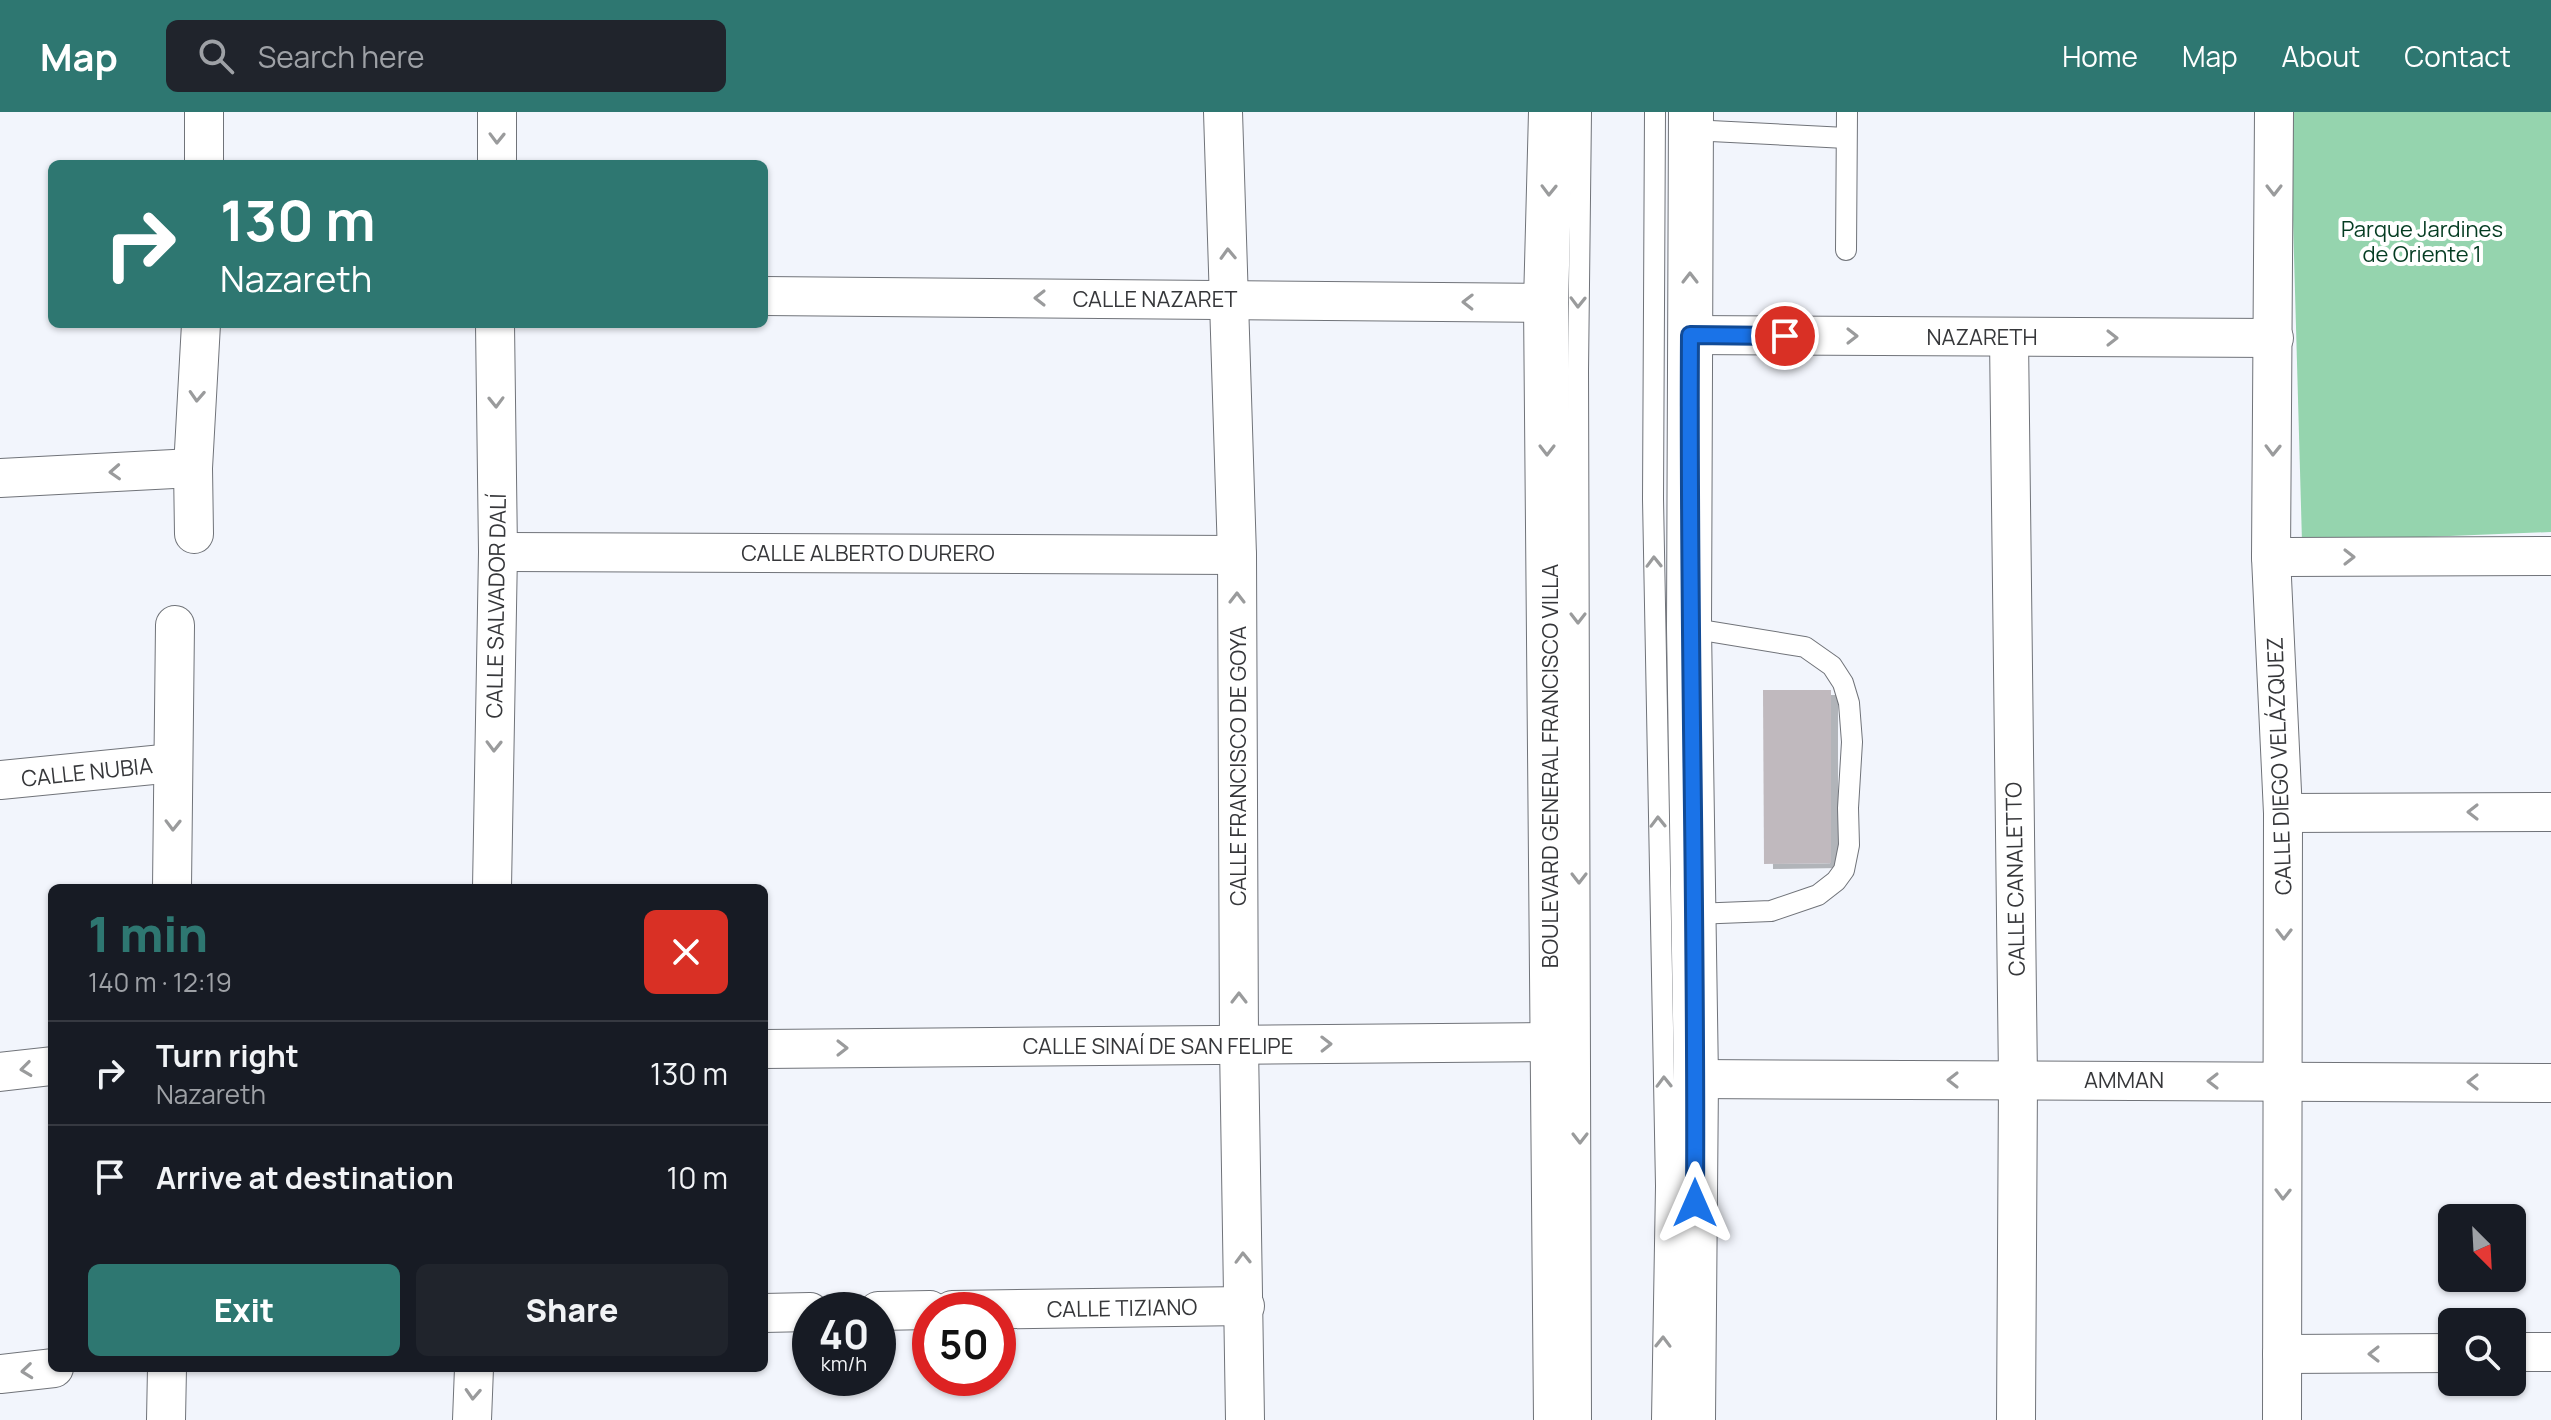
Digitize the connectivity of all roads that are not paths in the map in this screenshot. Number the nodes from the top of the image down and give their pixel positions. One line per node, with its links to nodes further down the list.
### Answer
1 (204, 112): 10 (street)
2 (497, 112): 11 (street, one-way to 11)
3 (1223, 112): 14 (street, CALLE FRANCISCO DE GOYA, one-way to 3)
4 (1551, 112): 15 (main road, BOULEVARD GENERAL FRANCISCO VILLA, one-way to 15)
5 (1581, 112): 62 (lane, one-way to 62)
6 (1847, 112): 9 (lane)
7 (2274, 112): 20 (street, CALLE DIEGO VELÁZQUEZ, one-way to 20)
8 (1679, 118): 9 (lane); 18 (main road, one-way to 8); 63 (lane, one-way to 8)
9 (1846, 138): 12 (lane)
10 (204, 160)
11 (497, 160)
12 (1846, 250)
13 (768, 296): 14 (street, CALLE NAZARET, one-way to 13)
14 (1230, 300): 15 (street, CALLE NAZARET, one-way to 14); 25 (street, CALLE FRANCISCO DE GOYA)
15 (1546, 303): 37 (main road, BOULEVARD GENERAL FRANCISCO VILLA, one-way to 37)
16 (201, 328): 21 (street, one-way to 21)
17 (495, 328): 24 (street, CALLE SALVADOR DALÍ, one-way to 24)
18 (1690, 335): 19 (street, NAZARETH, one-way to 19); 29 (main road)
19 (2009, 338): 20 (street, NAZARETH, one-way to 20); 43 (street, CALLE CANALETTO)
20 (2274, 338): 27 (street, CALLE DIEGO VELÁZQUEZ, one-way to 27)
21 (193, 468): 22 (street, one-way to 22); 23 (street)
22 (0, 478)
23 (194, 534)
24 (498, 552): 25 (street, CALLE ALBERTO DURERO); 35 (street, CALLE SALVADOR DALÍ, one-way to 35)
25 (1237, 555): 38 (street, CALLE FRANCISCO DE GOYA, one-way to 25)
26 (2551, 556): 27 (street, one-way to 26)
27 (2271, 557): 33 (street, CALLE DIEGO VELÁZQUEZ)
28 (175, 625): 30 (street)
29 (1689, 628): 36 (main road); 36 (lane)
30 (173, 763): 31 (street, CALLE NUBIA); 34 (street, one-way to 34)
31 (0, 780)
32 (2551, 812): 33 (street, one-way to 33)
33 (2283, 813): 44 (street, CALLE DIEGO VELÁZQUEZ, one-way to 44)
34 (172, 884)
35 (492, 884)
36 (1694, 914): 42 (main road)
37 (1552, 1042): 38 (street, CALLE SINAÍ DE SAN FELIPE, one-way to 37); 61 (main road, BOULEVARD GENERAL FRANCISCO VILLA)
38 (1239, 1045): 39 (street, CALLE SINAÍ DE SAN FELIPE, one-way to 38); 46 (street, CALLE FRANCISCO DE GOYA, one-way to 38)
39 (768, 1049)
40 (48, 1066): 41 (street, one-way to 41)
41 (0, 1072)
42 (1696, 1079): 43 (street, AMMAN, one-way to 42); 64 (main road)
43 (2018, 1080): 44 (street, AMMAN, one-way to 43); 65 (street, CALLE CANALETTO)
44 (2284, 1081): 45 (street, AMMAN, one-way to 44); 53 (street, CALLE DIEGO VELÁZQUEZ, one-way to 53)
45 (2551, 1083)
46 (1245, 1306): 47 (street, CALLE TIZIANO); 60 (street, CALLE FRANCISCO DE GOYA)
47 (1016, 1309)
48 (792, 1312): 49 (street)
49 (768, 1313)
50 (2526, 1352): 51 (street)
51 (2551, 1352)
52 (2438, 1353): 53 (street, one-way to 53)
53 (2282, 1354): 66 (street, CALLE DIEGO VELÁZQUEZ)
54 (48, 1369): 57 (street, one-way to 57)
55 (167, 1372): 58 (street)
56 (474, 1372): 59 (street, one-way to 59)
57 (0, 1374)
58 (166, 1420)
59 (472, 1420)
60 (1245, 1420)
61 (1556, 1420)
62 (1581, 1420)
63 (1662, 1420)
64 (1693, 1420)
65 (2016, 1420)
66 (2282, 1420)

